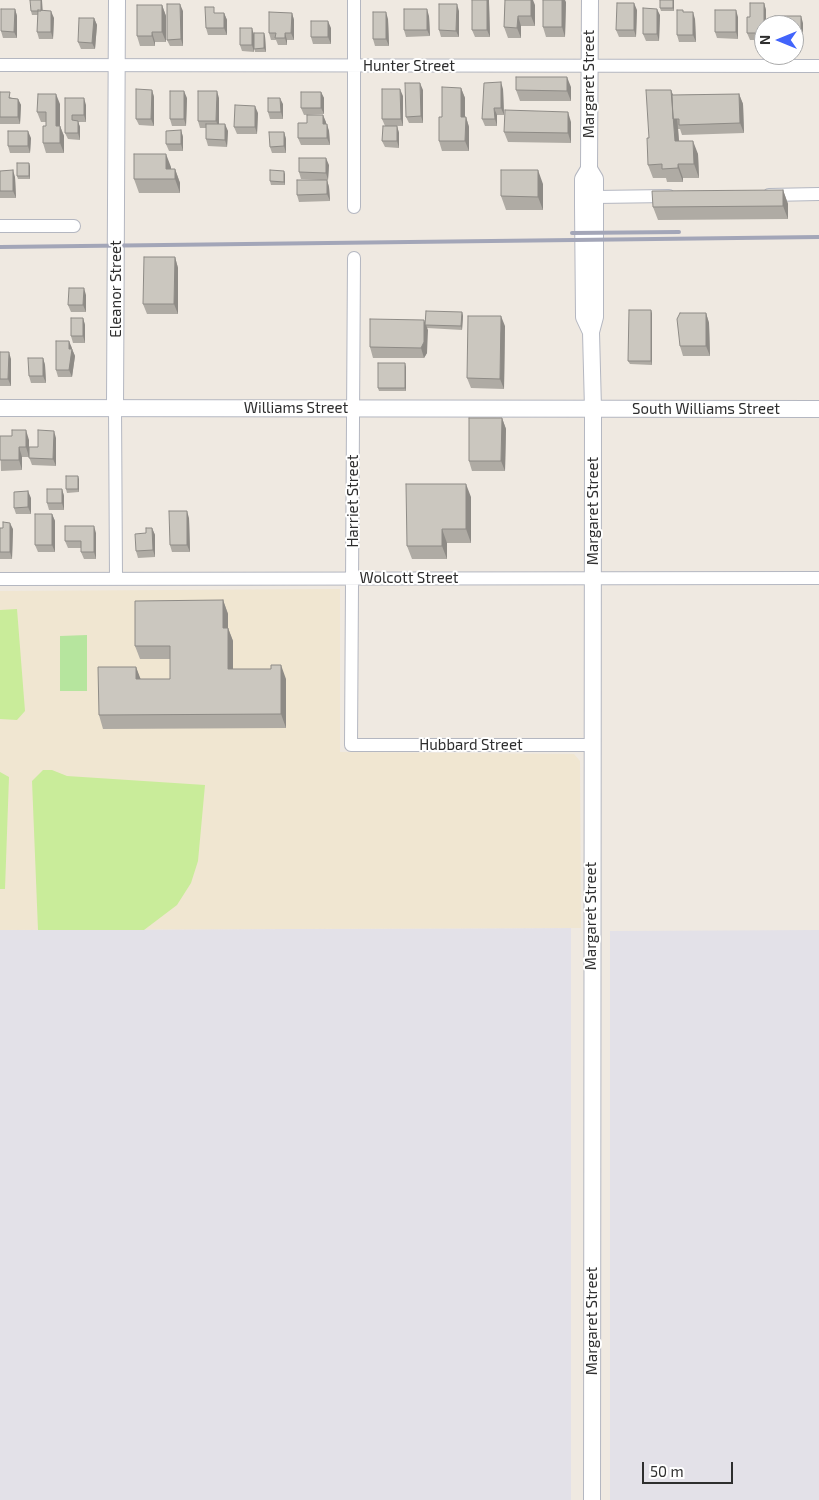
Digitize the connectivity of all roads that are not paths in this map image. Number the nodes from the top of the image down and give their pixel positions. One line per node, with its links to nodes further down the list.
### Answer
1 (116, 0): 5 (street, Eleanor Street)
2 (354, 0): 6 (street)
3 (590, 0): 7 (street, Margaret Street)
4 (0, 65): 5 (street, Hunter Street)
5 (116, 66): 6 (street, Hunter Street); 19 (street, Eleanor Street)
6 (354, 66): 7 (street, Hunter Street); 14 (street)
7 (590, 66): 8 (street, Hunter Street); 9 (street, Margaret Street)
8 (819, 66)
9 (589, 169): 13 (street, Margaret Street); 18 (street, Margaret Street)
10 (819, 194): 11 (street)
11 (761, 195)
12 (683, 196): 13 (street)
13 (595, 198): 18 (street, Margaret Street)
14 (354, 207)
15 (0, 226): 16 (street)
16 (74, 226)
17 (354, 258): 21 (street, Harriet Street)
18 (590, 332): 22 (street, Margaret Street)
19 (116, 407): 20 (street, Williams Street); 21 (street, Williams Street); 28 (street, Eleanor Street)
20 (0, 408)
21 (353, 408): 22 (street, Williams Street); 24 (street, Harriet Street)
22 (593, 409): 23 (street, South Williams Street); 25 (street, Margaret Street)
23 (819, 409)
24 (352, 578): 25 (street, Wolcott Street); 28 (street, Wolcott Street); 29 (street, Harriet Street)
25 (593, 578): 26 (street, Wolcott Street); 30 (street, Margaret Street)
26 (819, 578)
27 (0, 579): 28 (street, Wolcott Street)
28 (116, 579)
29 (351, 745): 30 (street, Hubbard Street)
30 (591, 745): 31 (street, Margaret Street)
31 (592, 1500)

